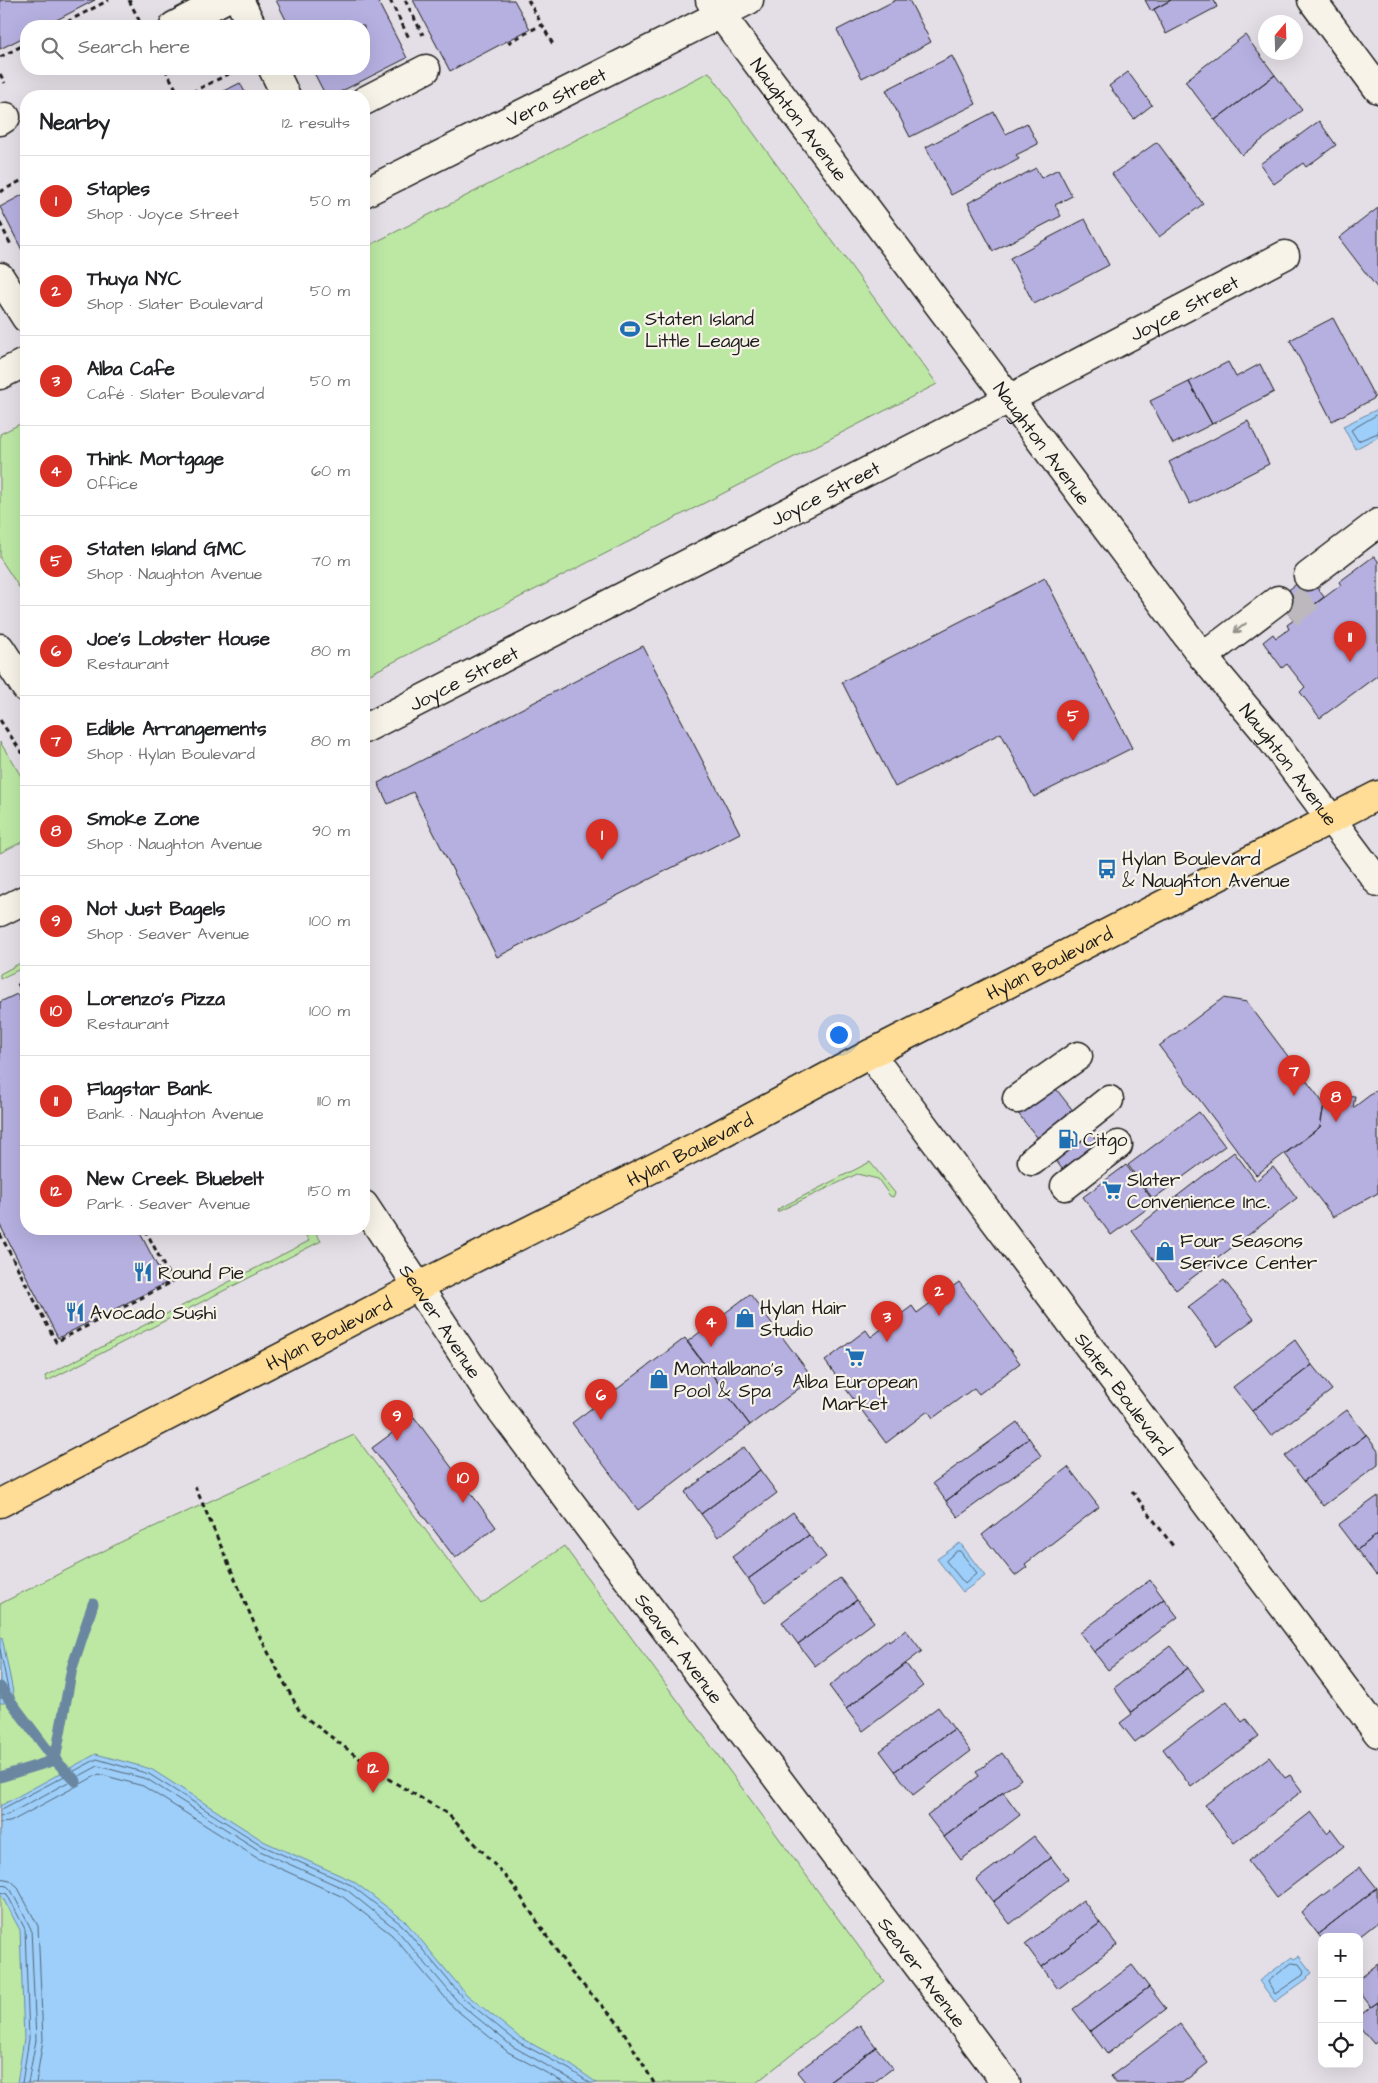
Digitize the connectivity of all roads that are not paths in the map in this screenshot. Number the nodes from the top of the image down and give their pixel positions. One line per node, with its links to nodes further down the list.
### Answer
1 (223, 0): 6 (street)
2 (239, 0): 7 (street)
3 (749, 0): 5 (street, Vera Street)
4 (1312, 0): 10 (street)
5 (715, 7): 13 (street, Vera Street); 19 (street, Naughton Avenue)
6 (185, 20)
7 (249, 20)
8 (426, 69): 12 (street)
9 (276, 75): 11 (street)
10 (1378, 89)
11 (283, 90)
12 (370, 99)
13 (370, 190)
14 (1285, 255): 19 (street, Joyce Street)
15 (0, 277): 16 (street)
16 (20, 309)
17 (20, 365): 18 (street)
18 (0, 375)
19 (1009, 399): 24 (street, Naughton Avenue); 26 (street, Joyce Street)
20 (1378, 523): 21 (street)
21 (1378, 544)
22 (1283, 607): 24 (street, one-way to 24)
23 (0, 648): 25 (street)
24 (1209, 664): 28 (street, Naughton Avenue)
25 (20, 679)
26 (370, 726)
27 (1378, 795): 28 (main road, Hylan Boulevard)
28 (1331, 818): 29 (street, Naughton Avenue); 32 (main road, Hylan Boulevard)
29 (1378, 882)
30 (20, 902): 31 (street)
31 (0, 912)
32 (870, 1054): 40 (main road, Hylan Boulevard); 42 (street, Slater Boulevard)
33 (1078, 1056): 34 (street)
34 (1017, 1099)
35 (1109, 1100): 37 (street)
36 (1118, 1145): 38 (street)
37 (1032, 1161)
38 (1065, 1186)
39 (370, 1214): 40 (street, Seaver Avenue)
40 (417, 1287): 41 (main road, Hylan Boulevard); 43 (street, Seaver Avenue)
41 (0, 1503)
42 (1378, 1733)
43 (1006, 2083)

